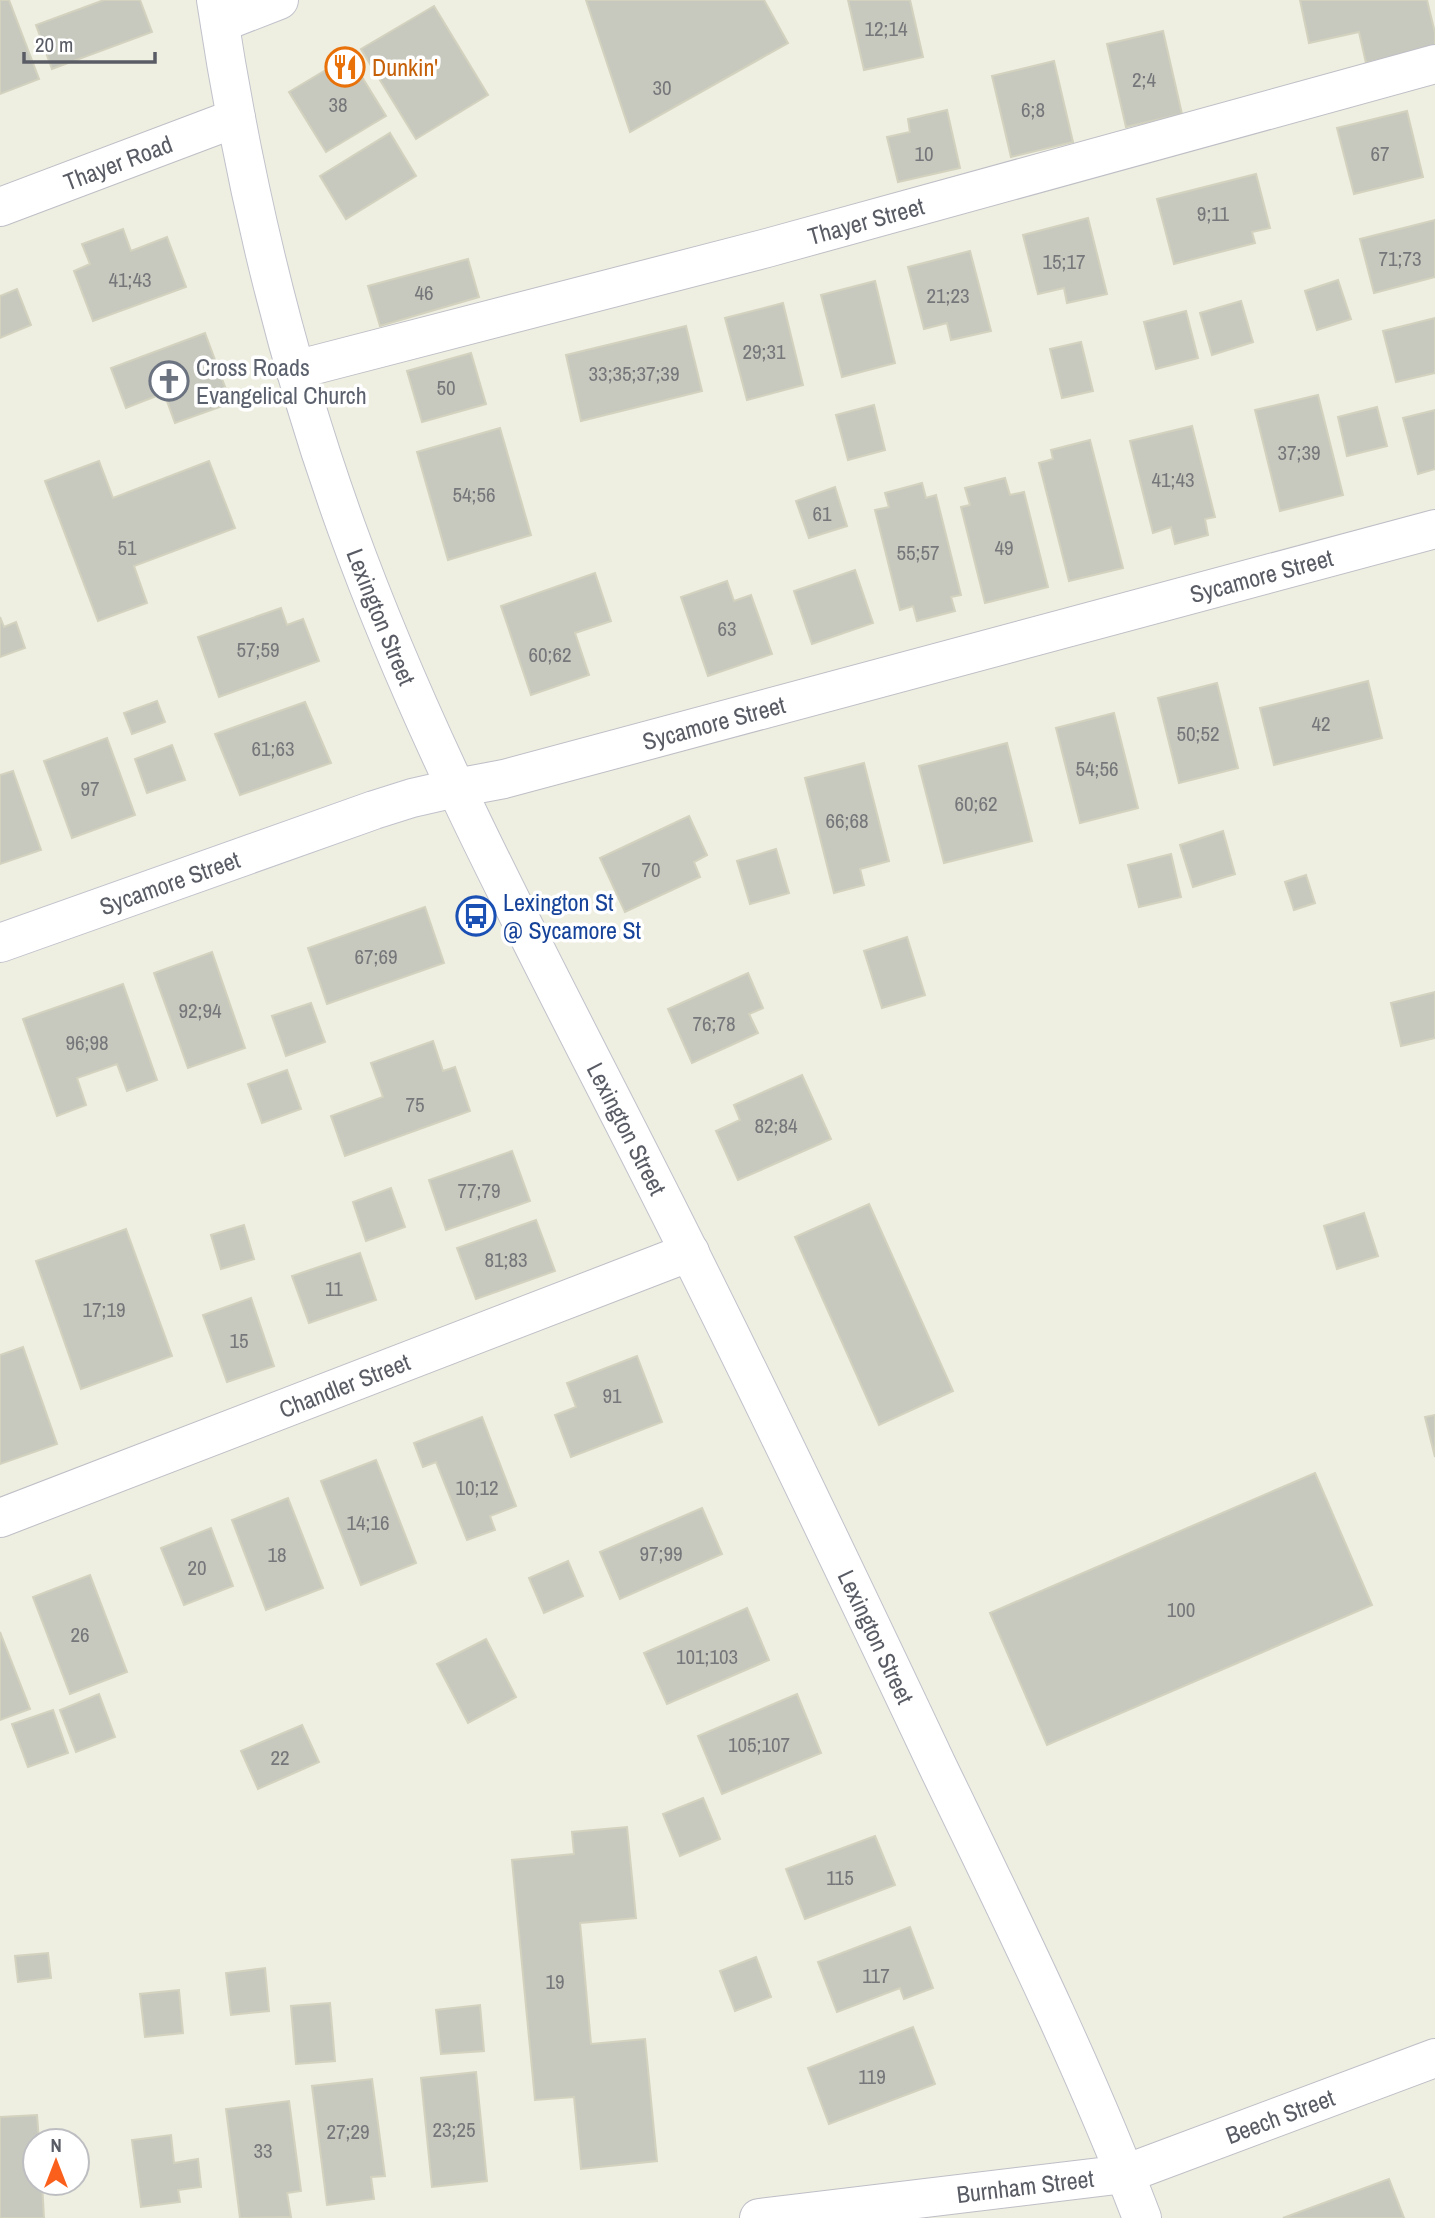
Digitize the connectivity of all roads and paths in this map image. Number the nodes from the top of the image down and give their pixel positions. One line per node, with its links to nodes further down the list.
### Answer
1 (279, 0): 2 (street)
2 (218, 12): 4 (street, Lexington Street)
3 (1435, 64): 6 (street, Thayer Street)
4 (236, 118): 5 (street, Thayer Road); 6 (street, Lexington Street)
5 (0, 207)
6 (295, 370): 8 (street, Lexington Street)
7 (1435, 529): 8 (street, Sycamore Street)
8 (456, 788): 9 (street, Sycamore Street); 10 (street, Lexington Street)
9 (0, 943)
10 (690, 1252): 11 (street, Chandler Street); 13 (street, Lexington Street)
11 (0, 1518)
12 (1435, 2058): 13 (street, Beech Street)
13 (1125, 2174): 14 (street, Burnham Street); 15 (street, Lexington Street)
14 (759, 2218)
15 (1142, 2218)

